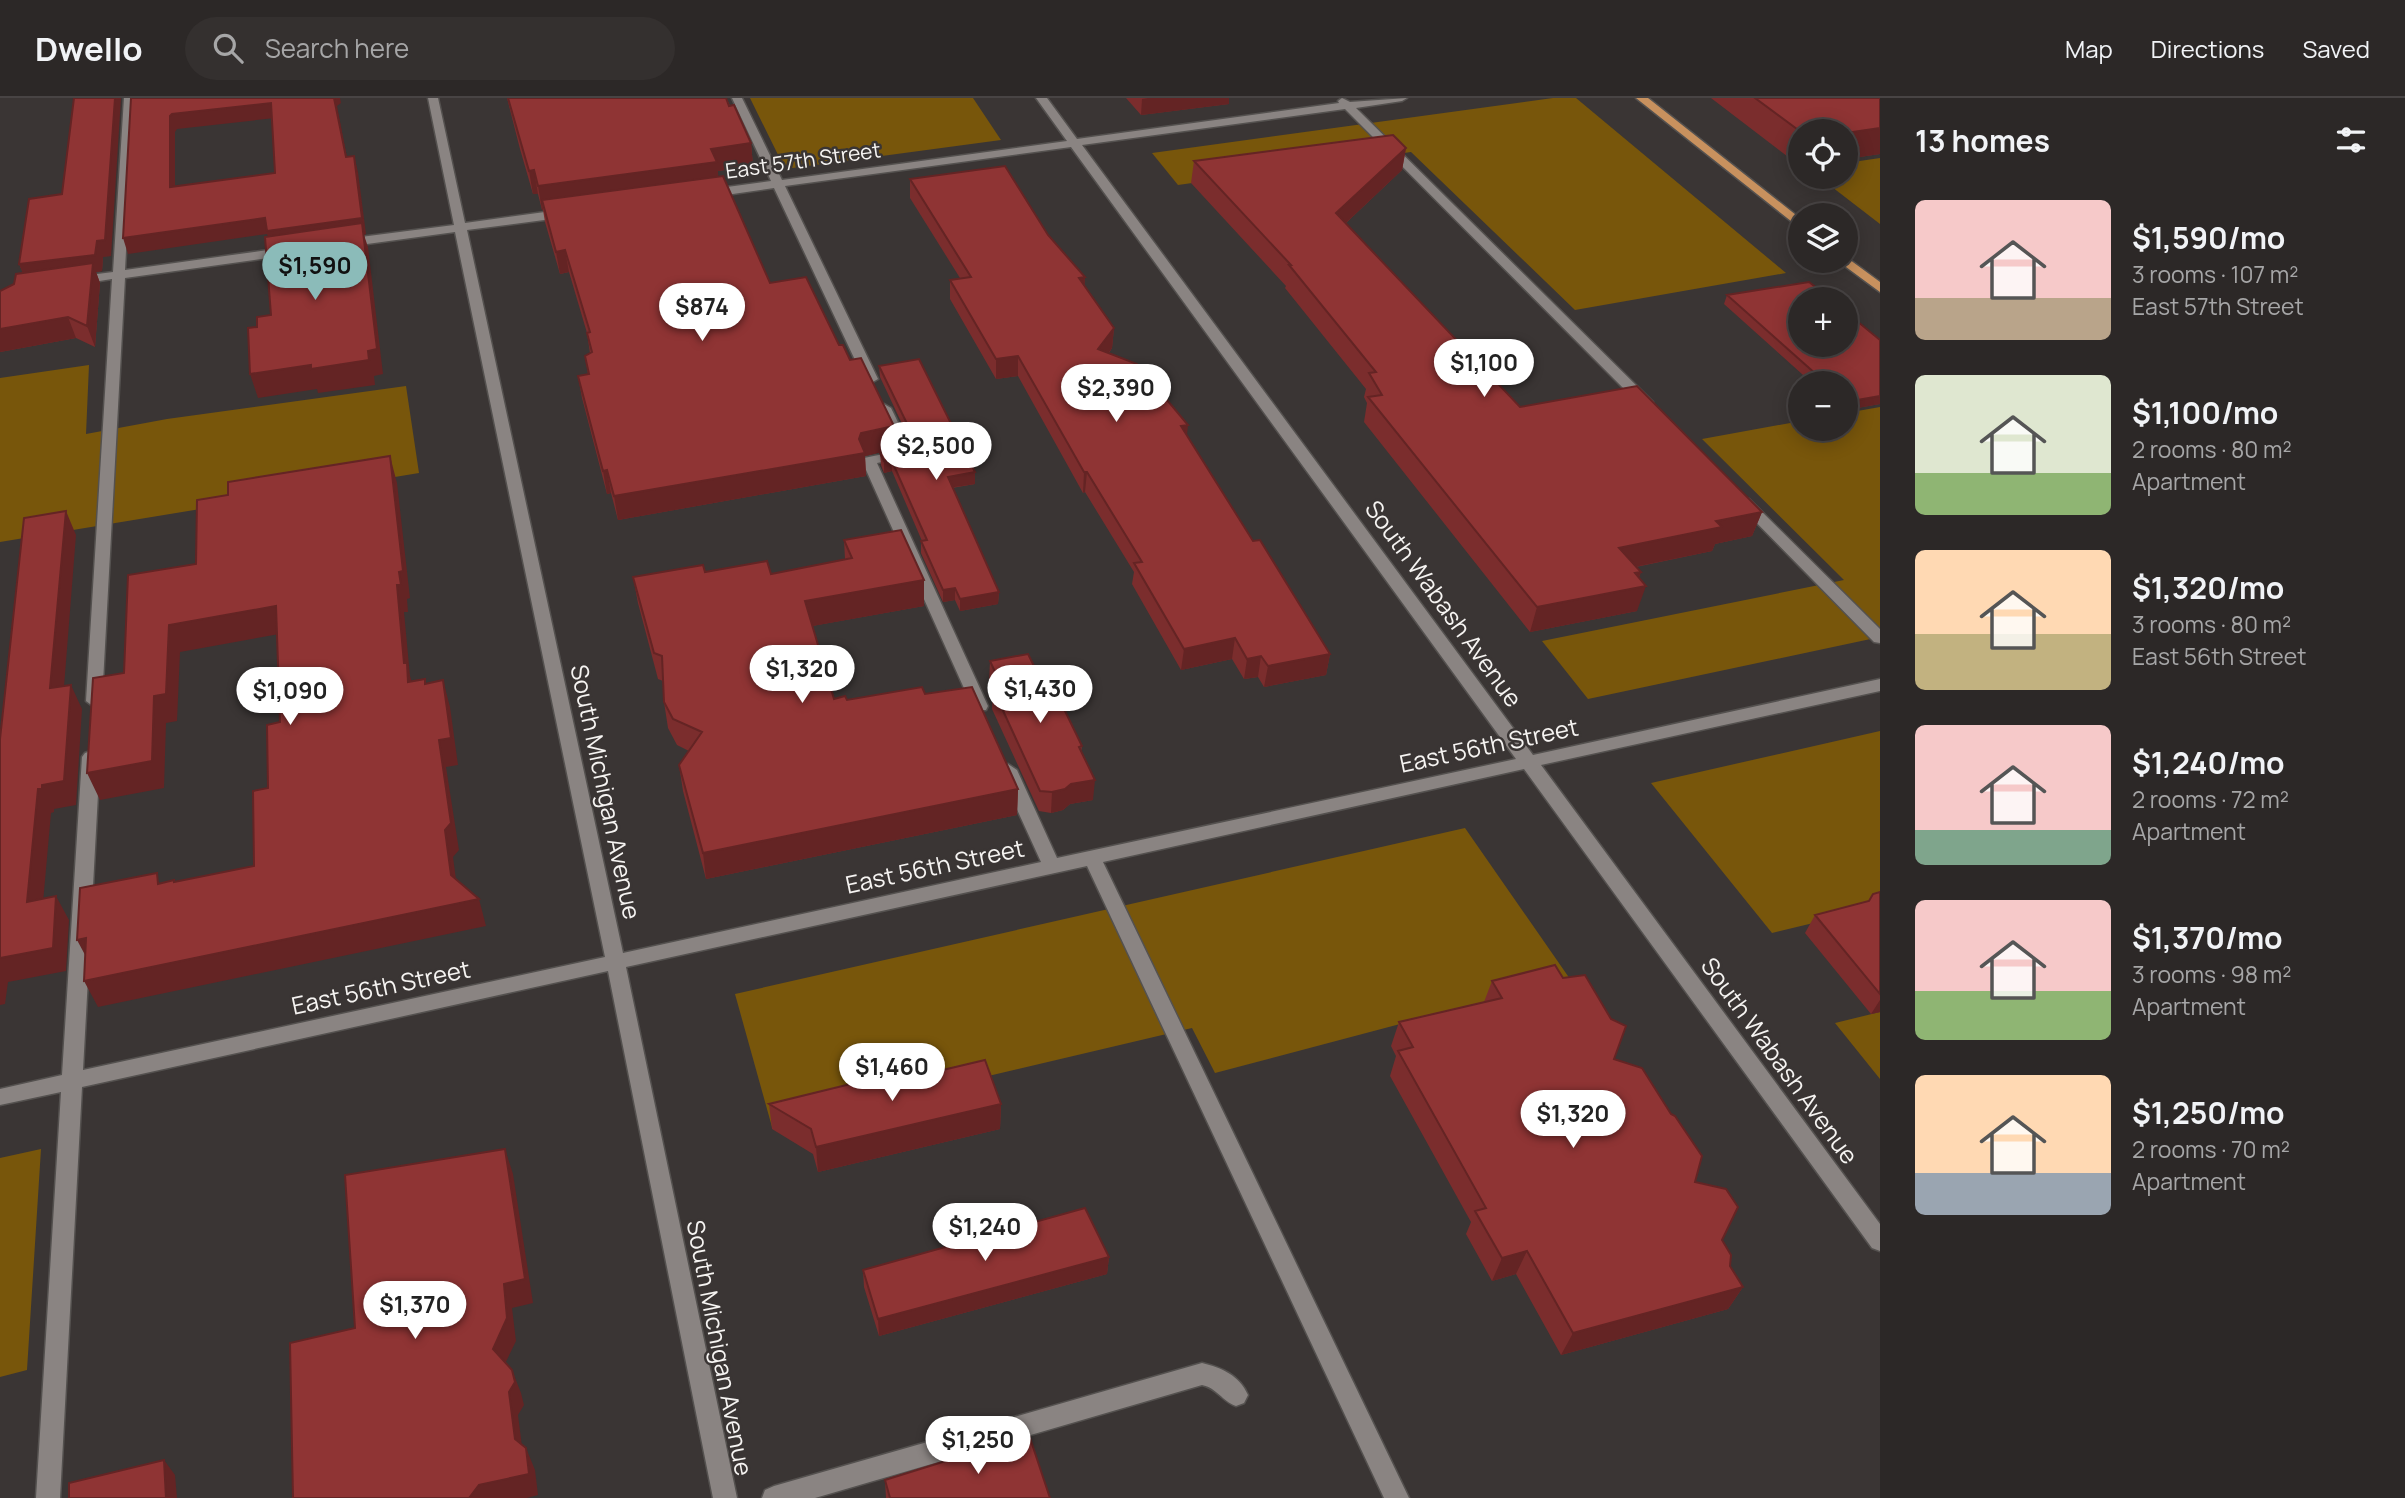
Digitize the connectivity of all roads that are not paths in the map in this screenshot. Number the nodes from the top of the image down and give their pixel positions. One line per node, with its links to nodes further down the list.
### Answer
1 (129, 98): 17 (street)
2 (433, 98): 13 (street, South Michigan Avenue)
3 (737, 98): 9 (street)
4 (1041, 98): 8 (street, South Wabash Avenue)
5 (1402, 98): 7 (street, East 57th Street)
6 (1641, 98): 12 (main road)
7 (1345, 102): 8 (street, East 57th Street); 20 (street)
8 (1074, 143): 9 (street, East 57th Street); 26 (street, South Wabash Avenue)
9 (778, 184): 10 (street, East 57th Street); 24 (street)
10 (695, 195)
11 (584, 211): 13 (street)
12 (1788, 215)
13 (460, 228): 14 (street); 29 (street, South Michigan Avenue)
14 (336, 245)
15 (309, 248): 17 (street)
16 (1858, 271): 19 (main road)
17 (119, 275): 18 (street); 30 (street)
18 (66, 282)
19 (1880, 288)
20 (1656, 413)
21 (1734, 491): 22 (street)
22 (1880, 638)
23 (1880, 685): 26 (street, East 56th Street)
24 (988, 725)
25 (999, 750): 28 (street)
26 (1530, 762): 27 (street, East 56th Street); 32 (street, South Wabash Avenue)
27 (1092, 858): 28 (street, East 56th Street); 37 (street)
28 (1052, 867): 29 (street, East 56th Street)
29 (616, 962): 30 (street, East 56th Street); 35 (street, South Michigan Avenue)
30 (73, 1081): 31 (street, East 56th Street); 34 (street)
31 (0, 1097)
32 (1880, 1241)
33 (1236, 1395): 36 (street)
34 (48, 1498)
35 (725, 1498)
36 (774, 1498)
37 (1397, 1498)

